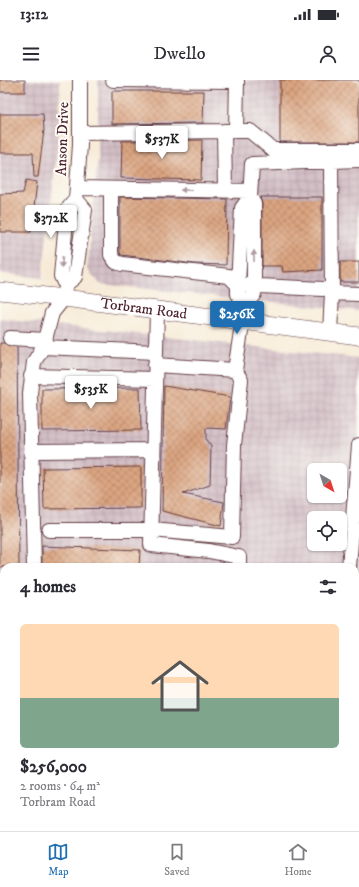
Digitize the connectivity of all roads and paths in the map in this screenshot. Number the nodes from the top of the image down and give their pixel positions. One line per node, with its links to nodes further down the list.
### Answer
1 (80, 80): 5 (street, Anson Drive)
2 (113, 80): 3 (street)
3 (236, 80): 4 (street)
4 (230, 131): 5 (street); 6 (street); 10 (street)
5 (80, 133): 11 (street, Anson Drive)
6 (359, 150)
7 (331, 160): 8 (street); 12 (street); 17 (street)
8 (359, 160)
9 (111, 189): 10 (street, one-way to 9); 11 (street); 13 (street)
10 (225, 190): 12 (street)
11 (76, 193): 16 (street, Anson Drive)
12 (250, 194): 13 (street); 14 (street, one-way to 12)
13 (238, 286): 14 (street); 20 (street)
14 (254, 286): 17 (street); 20 (street)
15 (0, 291): 16 (main road, Torbram Road)
16 (64, 291): 19 (main road, Torbram Road); 24 (street)
17 (327, 291): 18 (street); 21 (street)
18 (359, 294)
19 (157, 310): 20 (main road, Torbram Road); 25 (street)
20 (244, 313): 21 (main road, Torbram Road); 26 (street)
21 (330, 332): 23 (main road, Torbram Road)
22 (6, 336): 24 (street)
23 (359, 336)
24 (45, 343): 25 (street); 27 (street)
25 (156, 358): 26 (street); 28 (street)
26 (235, 370): 33 (street)
27 (31, 376): 28 (street); 31 (street)
28 (155, 379): 30 (street)
29 (359, 445): 36 (street)
30 (153, 450): 31 (street); 33 (street)
31 (31, 451): 34 (street)
32 (49, 530): 33 (street)
33 (151, 530): 35 (street)
34 (34, 563)
35 (239, 563)
36 (349, 563)

